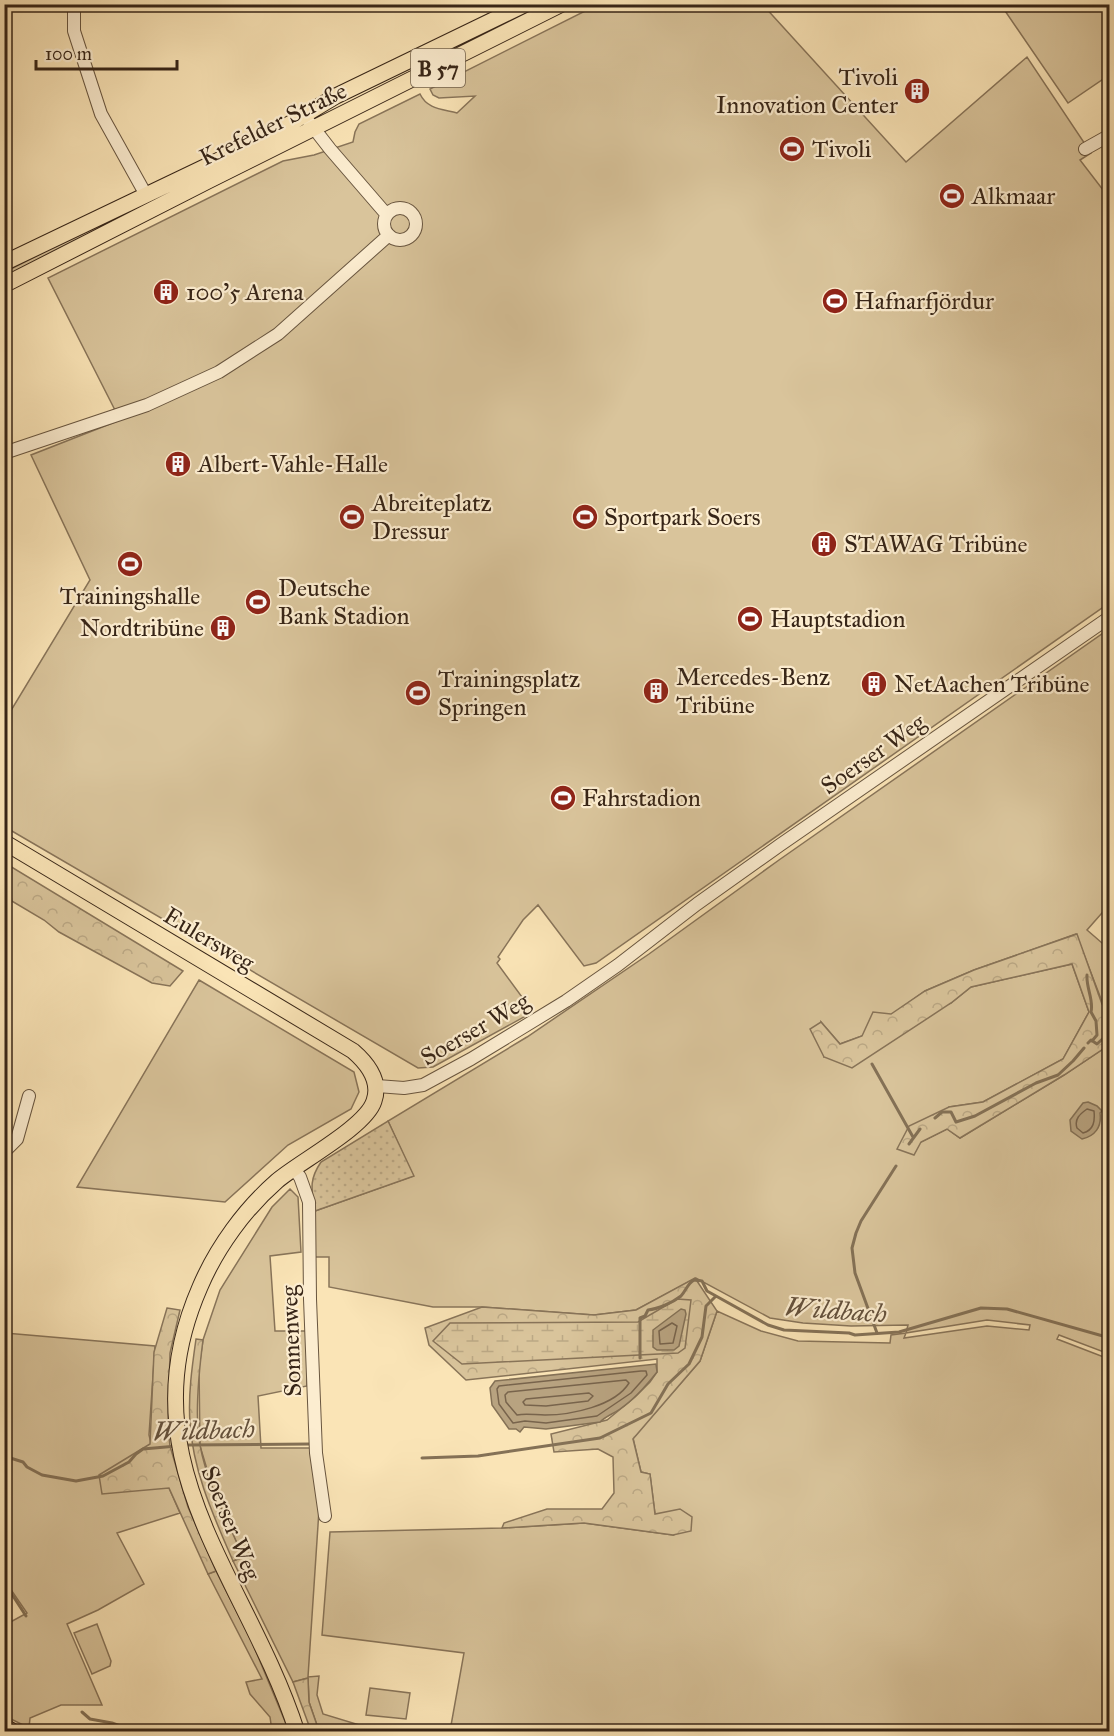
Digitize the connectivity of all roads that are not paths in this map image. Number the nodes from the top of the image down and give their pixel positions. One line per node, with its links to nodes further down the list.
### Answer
1 (74, 4): 8 (street)
2 (526, 4): 4 (main road, Krefelder Straße / B 57)
3 (562, 4): 5 (main road, Krefelder Straße / B 57)
4 (305, 116): 5 (street); 8 (main road, Krefelder Straße / B 57)
5 (313, 130): 9 (street); 12 (main road, Krefelder Straße / B 57)
6 (1110, 135): 7 (street)
7 (1085, 149)
8 (146, 195): 11 (main road, Krefelder Straße / B 57)
9 (387, 215): 10 (street); 10 (street)
10 (388, 235): 13 (street)
11 (4, 263)
12 (4, 285)
13 (4, 453)
14 (1110, 617): 16 (street, Soerser Weg)
15 (4, 842): 16 (main road, Eulersweg)
16 (377, 1086): 19 (main road, Soerser Weg)
17 (29, 1096): 18 (street)
18 (4, 1152)
19 (293, 1168): 20 (street, Sonnenweg); 23 (main road, Soerser Weg)
20 (325, 1516)
21 (4, 1728): 22 (highway)
22 (11, 1731)
23 (297, 1731)

